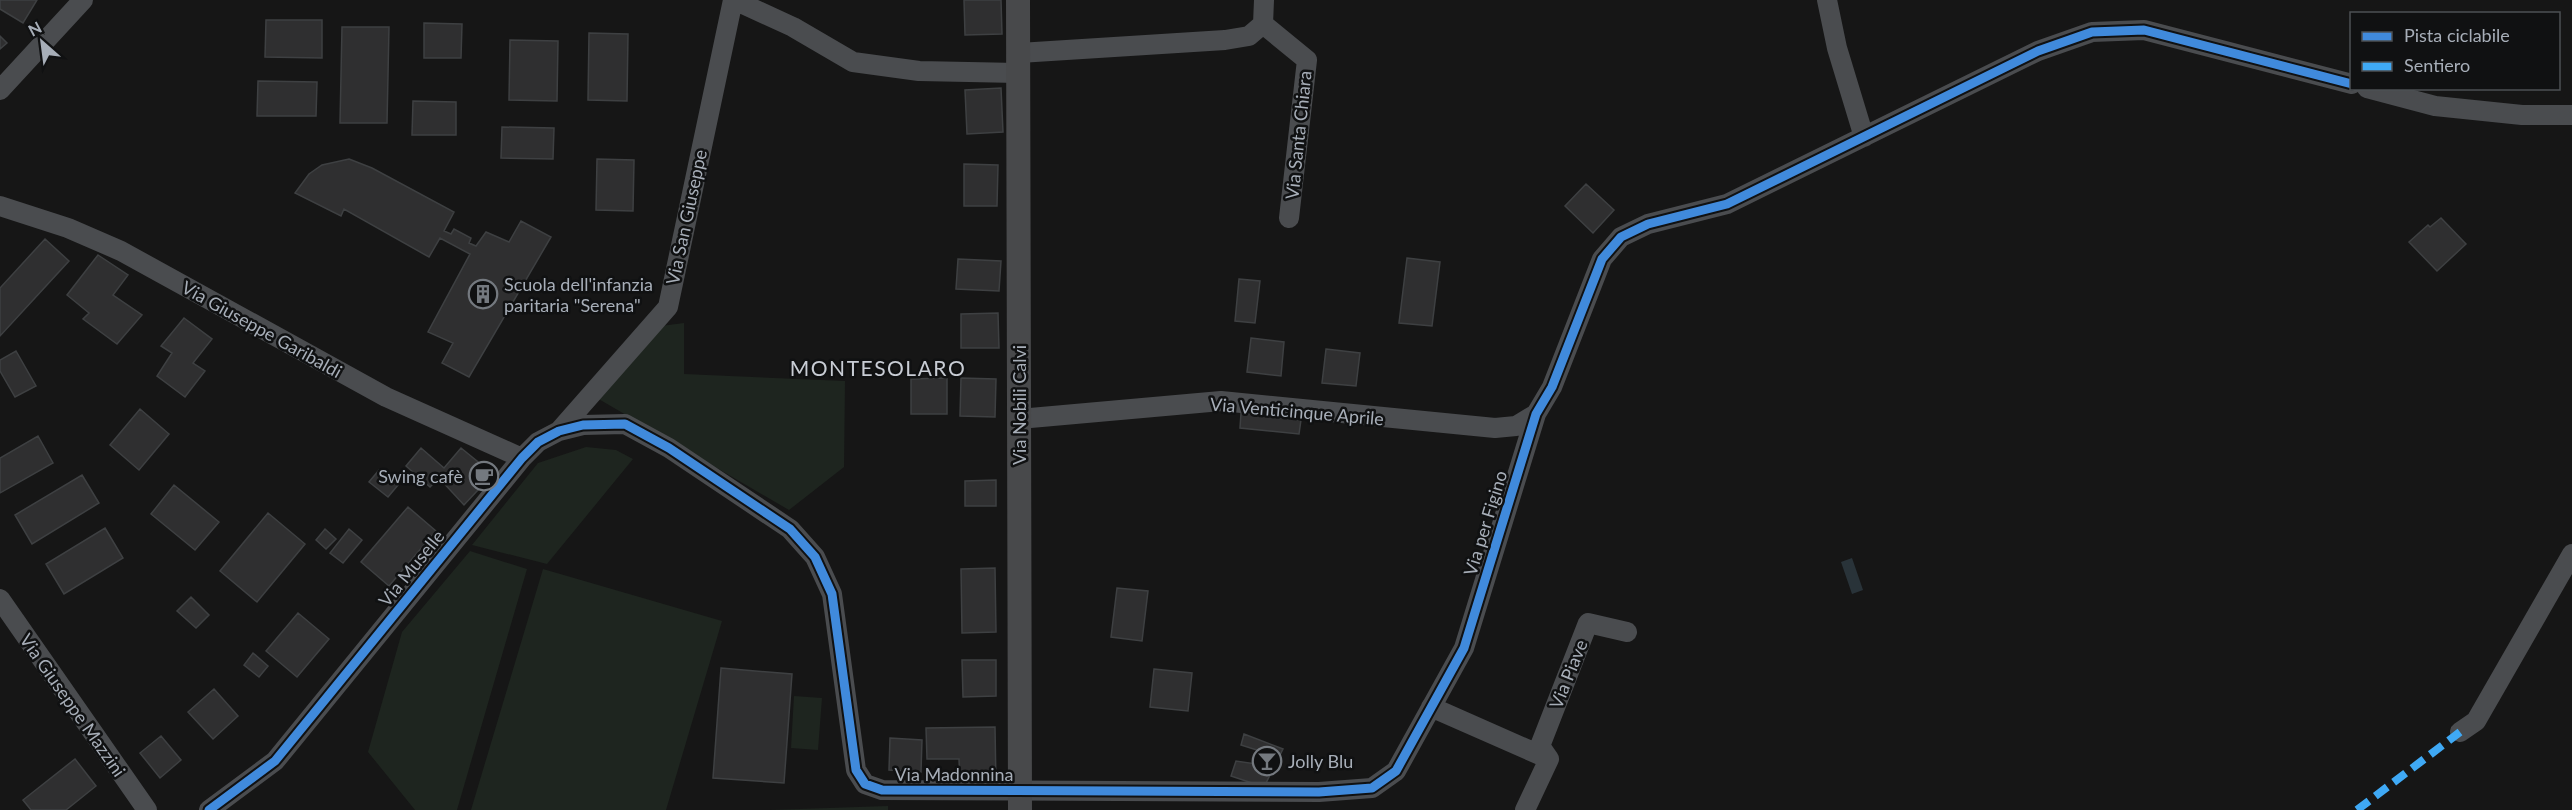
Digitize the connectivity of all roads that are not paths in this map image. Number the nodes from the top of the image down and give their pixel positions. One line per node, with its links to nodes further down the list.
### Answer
1 (83, 0): 9 (street)
2 (733, 0): 7 (street); 17 (street, Via San Giuseppe)
3 (1018, 0): 7 (main road, Via Nobili Calvi)
4 (1264, 0): 6 (street)
5 (1827, 0): 12 (street)
6 (1263, 24): 7 (street); 14 (street, Via Santa Chiara)
7 (1018, 63): 16 (main road, Via Nobili Calvi)
8 (2350, 83): 12 (street, Via per Figino)
9 (0, 90)
10 (2375, 90): 11 (street)
11 (2572, 115)
12 (1864, 137): 15 (street, Via per Figino)
13 (0, 206): 19 (street, Via Giuseppe Garibaldi)
14 (1289, 218)
15 (1536, 414): 16 (street, Via Venticinque Aprile); 23 (street, Via per Figino)
16 (1019, 419): 26 (main road, Via Nobili Calvi)
17 (559, 431): 18 (street, Via Muselle); 19 (street, Via Muselle)
18 (669, 448): 26 (street, Via Madonnina)
19 (522, 458): 29 (street, Via Muselle)
20 (2572, 554): 24 (street)
21 (0, 599): 28 (street, Via Giuseppe Mazzini)
22 (1626, 632): 25 (street, Via Piave)
23 (1431, 707): 25 (street); 27 (street, Via per Figino)
24 (2460, 732)
25 (1550, 759): 30 (street)
26 (1020, 800): 27 (street, Via Madonnina)
27 (1318, 801)
28 (147, 810)
29 (209, 810)
30 (1525, 810)

